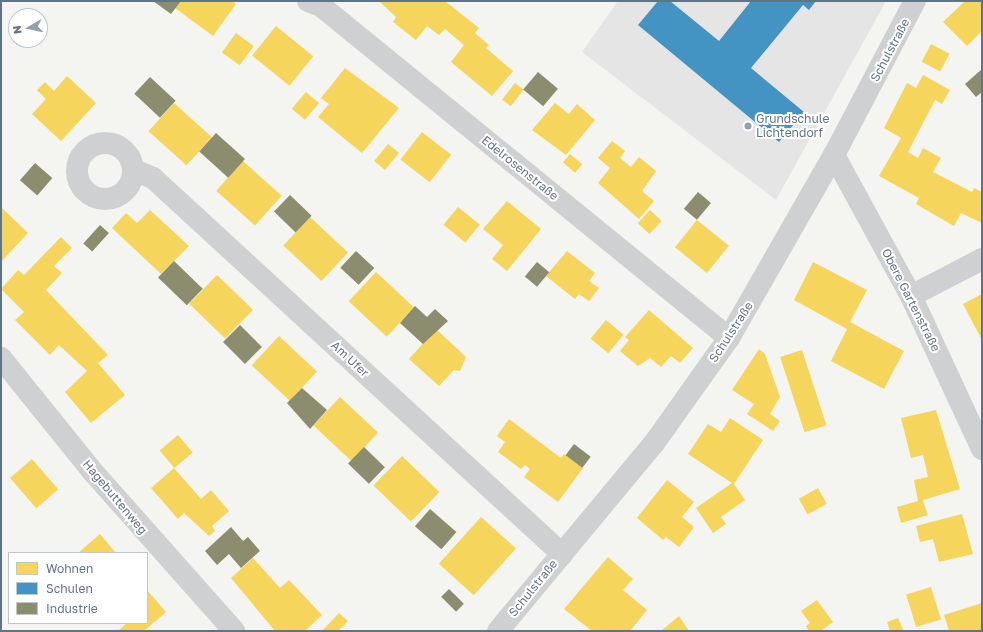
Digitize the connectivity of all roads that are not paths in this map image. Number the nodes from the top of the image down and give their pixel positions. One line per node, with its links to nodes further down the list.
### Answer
1 (308, 1): 7 (street, Edelrosenstraße)
2 (915, 1): 3 (street, Schulstraße)
3 (834, 155): 6 (street, Obere Gartenstraße); 7 (street, Schulstraße)
4 (134, 170): 10 (street, Am Ufer)
5 (982, 259): 6 (street)
6 (911, 296): 9 (street, Obere Gartenstraße)
7 (729, 338): 10 (street, Schulstraße)
8 (1, 358): 11 (street, Hagebuttenweg)
9 (982, 449)
10 (562, 554): 12 (street, Schulstraße)
11 (234, 631)
12 (498, 631)

